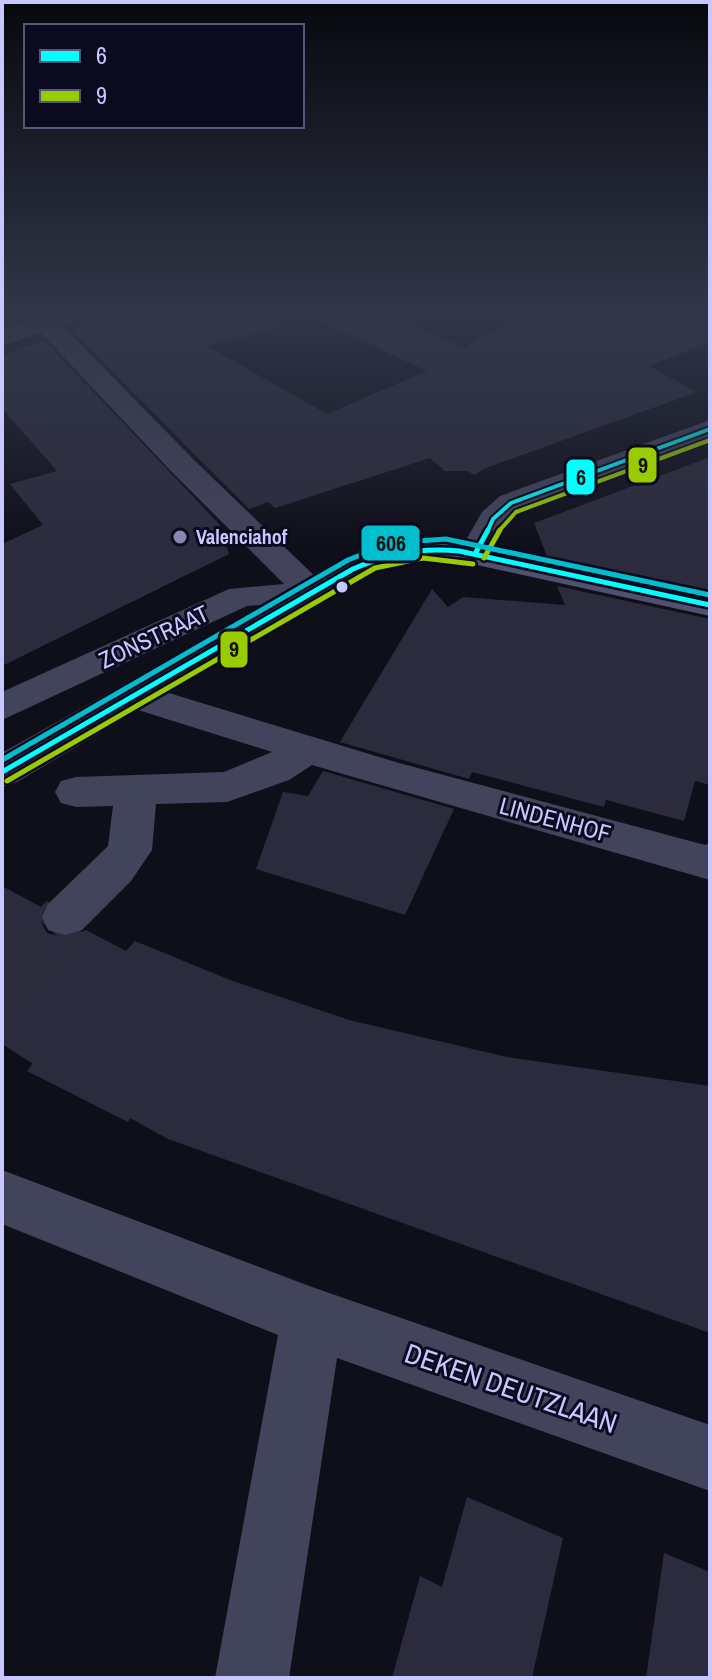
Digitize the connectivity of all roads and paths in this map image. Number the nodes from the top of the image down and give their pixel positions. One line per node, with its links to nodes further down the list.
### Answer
1 (118, 392): 4 (street)
2 (710, 429): 3 (street)
3 (475, 554): 4 (street, ZONSTRAAT); 5 (street, ZONSTRAAT)
4 (313, 593): 6 (street, ZONSTRAAT); 7 (street, ZONSTRAAT)
5 (710, 605)
6 (136, 696): 8 (street, LINDENHOF); 9 (street, ZONSTRAAT)
7 (2, 707)
8 (308, 749): 10 (street); 12 (street, LINDENHOF)
9 (2, 772)
10 (136, 789): 11 (street); 13 (street)
11 (76, 792)
12 (710, 860)
13 (65, 917)
14 (2, 1197): 15 (street, DEKEN DEUTZLAAN)
15 (312, 1318): 16 (street, DEKEN DEUTZLAAN); 17 (street)
16 (710, 1458)
17 (252, 1678)

